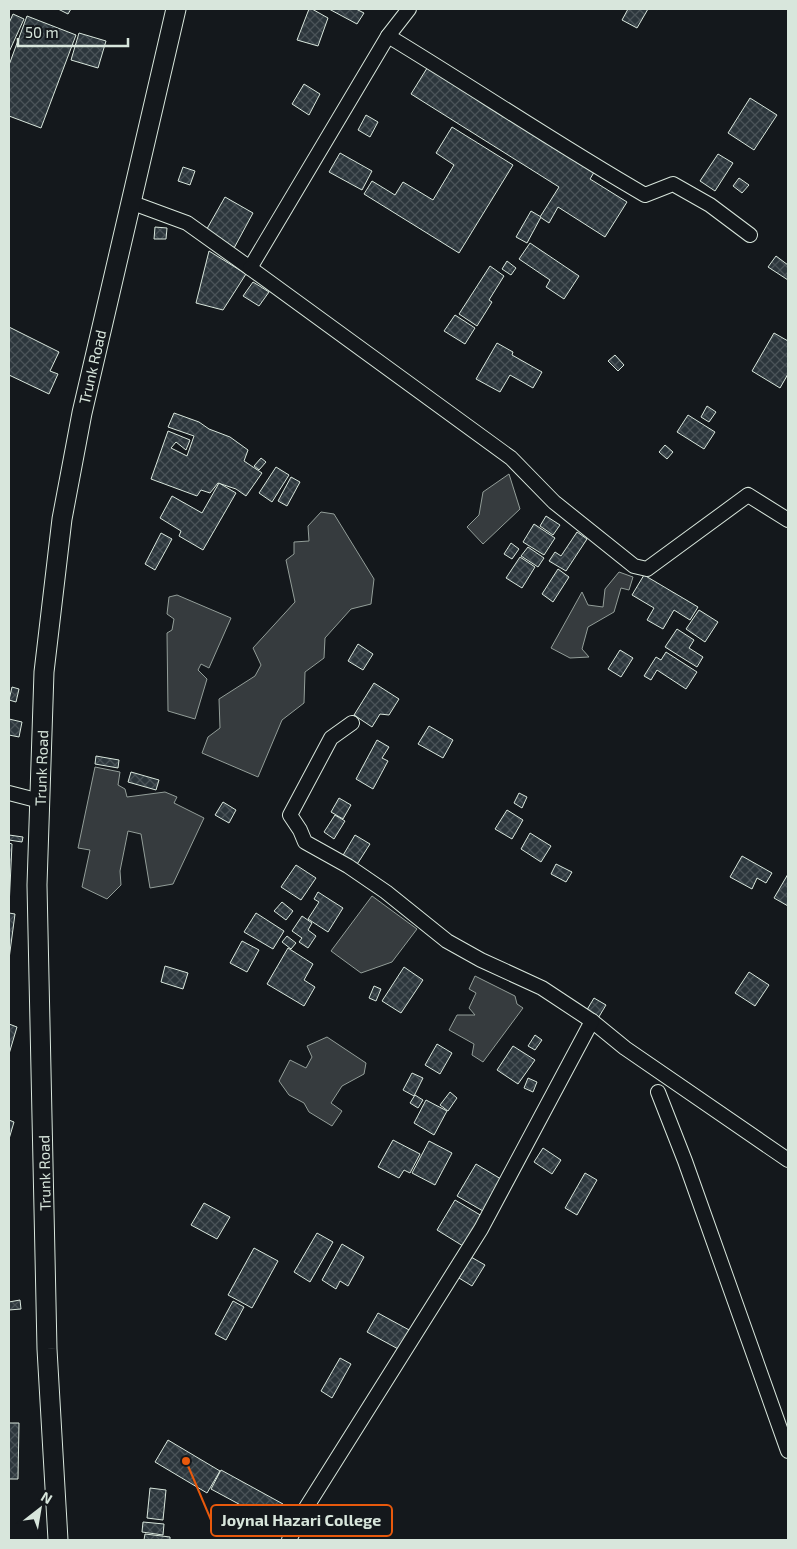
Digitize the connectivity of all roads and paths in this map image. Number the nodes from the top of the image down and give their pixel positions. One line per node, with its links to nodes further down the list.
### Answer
1 (176, 9): 4 (main road, Trunk Road)
2 (409, 9): 3 (street)
3 (388, 36): 5 (street); 6 (street)
4 (130, 202): 6 (street); 10 (main road, Trunk Road)
5 (750, 235)
6 (250, 268): 7 (street)
7 (788, 520)
8 (352, 723): 11 (street)
9 (9, 793): 10 (street)
10 (40, 801): 15 (main road, Trunk Road)
11 (592, 1021): 13 (street); 16 (street)
12 (658, 1092): 14 (street)
13 (788, 1160)
14 (788, 1450)
15 (58, 1540)
16 (289, 1540)

